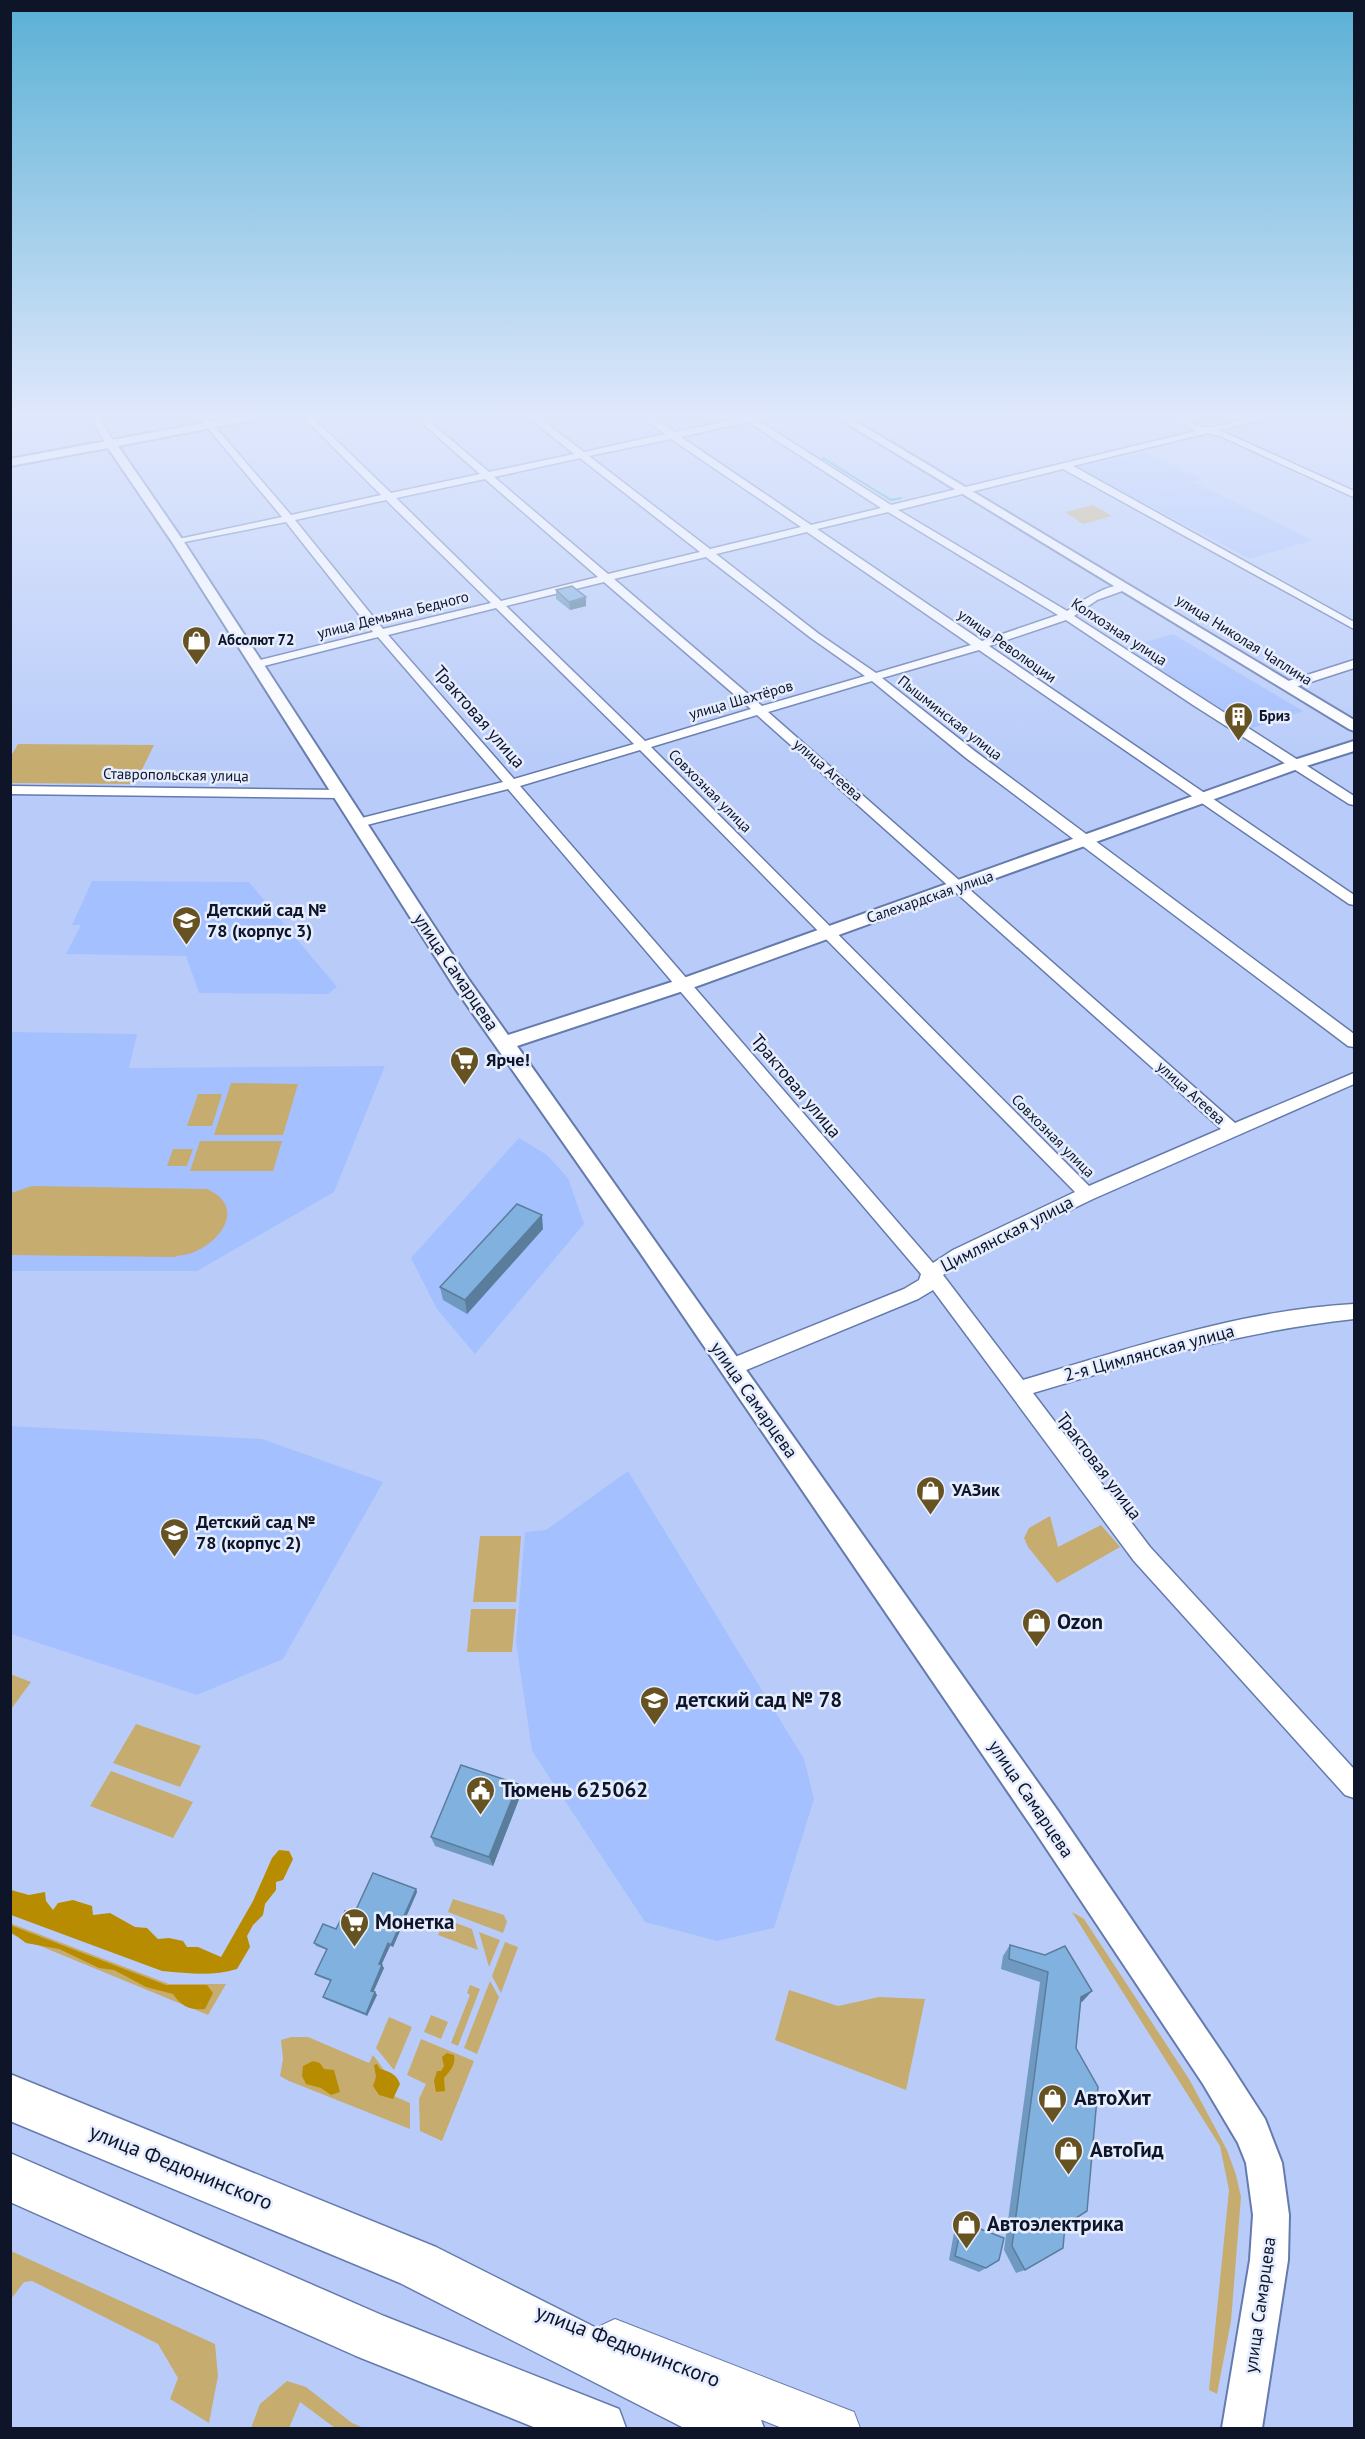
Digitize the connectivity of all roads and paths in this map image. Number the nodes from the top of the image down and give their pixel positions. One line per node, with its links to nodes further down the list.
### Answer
1 (169, 529): 12 (street, улица Самарцева)
2 (238, 529): 12 (street)
3 (297, 529): 19 (street, Трактовая улица)
4 (423, 529): 16 (street, Совхозная улица)
5 (549, 529): 14 (street, улица Агеева)
6 (678, 529): 13 (street, Пышминская улица)
7 (799, 529): 13 (street, улица Демьяна Бедного)
8 (809, 529): 20 (street, улица Революции)
9 (923, 529): 17 (street, Колхозная улица)
10 (1028, 529): 15 (street, улица Николая Чаплина)
11 (1178, 529): 18 (street)
12 (178, 542): 21 (street, улица Самарцева)
13 (708, 552): 14 (street, улица Демьяна Бедного); 23 (street, Пышминская улица)
14 (604, 579): 16 (street, улица Демьяна Бедного); 25 (street, улица Агеева)
15 (1125, 587): 17 (street, улица Шахтёров); 24 (street, улица Николая Чаплина)
16 (498, 605): 19 (street, улица Демьяна Бедного); 27 (street, Совхозная улица)
17 (1067, 616): 20 (street, улица Шахтёров); 29 (street, Колхозная улица)
18 (1354, 626)
19 (381, 634): 21 (street, улица Демьяна Бедного); 30 (street, Трактовая улица)
20 (982, 645): 23 (street, улица Шахтёров); 33 (street, улица Революции)
21 (256, 664): 32 (street, улица Самарцева)
22 (1354, 664): 24 (street)
23 (874, 677): 25 (street, улица Шахтёров); 36 (street, Пышминская улица)
24 (1286, 686): 26 (street, улица Николая Чаплина)
25 (760, 711): 27 (street, улица Шахтёров); 37 (street, улица Агеева)
26 (1354, 726)
27 (642, 746): 30 (street, улица Шахтёров); 39 (street, Совхозная улица)
28 (1354, 746): 29 (street, Салехардская улица)
29 (1297, 764): 33 (street, Салехардская улица); 34 (street, Колхозная улица)
30 (511, 784): 35 (street, улица Шахтёров); 40 (street, Трактовая улица)
31 (10, 790): 32 (street, Ставропольская улица)
32 (341, 794): 35 (street, улица Самарцева)
33 (1204, 800): 36 (street, Салехардская улица); 38 (street, улица Революции)
34 (1354, 801)
35 (359, 823): 42 (street, улица Самарцева)
36 (1087, 841): 37 (street, Салехардская улица); 41 (street, Пышминская улица)
37 (960, 887): 39 (street, Салехардская улица); 44 (street, улица Агеева)
38 (1354, 902)
39 (829, 933): 40 (street, Салехардская улица); 45 (street, Совхозная улица)
40 (685, 984): 42 (street, Салехардская улица); 46 (street, Трактовая улица)
41 (1354, 1042)
42 (505, 1043): 48 (street, улица Самарцева)
43 (1354, 1078): 44 (street, Цимлянская улица)
44 (1234, 1131): 45 (street, Цимлянская улица)
45 (1088, 1194): 46 (street, Цимлянская улица)
46 (931, 1273): 48 (street, Цимлянская улица); 49 (street, Трактовая улица)
47 (1354, 1311): 49 (street, 2-я Цимлянская улица)
48 (732, 1367): 59 (street, улица Самарцева)
49 (1017, 1390): 50 (street, Трактовая улица)
50 (1351, 1776)
51 (10, 2097): 53 (highway, улица Федюнинского)
52 (10, 2177): 54 (highway)
53 (418, 2265): 57 (highway, улица Федюнинского); 58 (main road, улица Федюнинского)
54 (374, 2338): 55 (main road); 56 (highway)
55 (542, 2428)
56 (600, 2428)
57 (738, 2428)
58 (838, 2428)
59 (1242, 2428)

